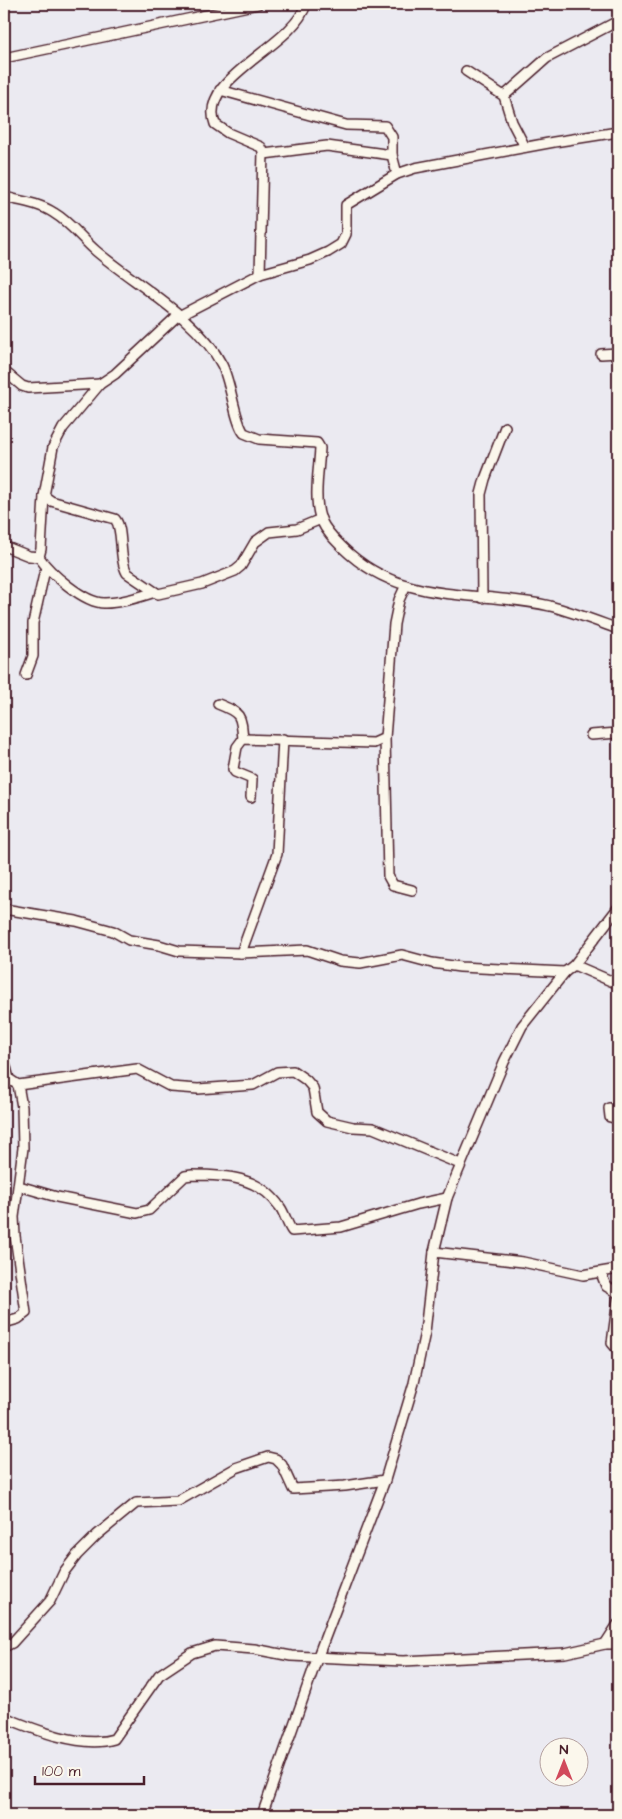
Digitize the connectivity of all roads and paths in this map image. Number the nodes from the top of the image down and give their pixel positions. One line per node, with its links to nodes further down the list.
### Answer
1 (258, 4): 4 (street)
2 (306, 4): 6 (street)
3 (618, 21): 7 (street)
4 (4, 58)
5 (466, 71): 7 (street)
6 (220, 90): 10 (street); 11 (street)
7 (504, 96): 9 (street)
8 (618, 132): 9 (street)
9 (525, 147): 12 (street)
10 (264, 154): 11 (street); 14 (street)
11 (392, 155): 12 (street)
12 (397, 174): 14 (street)
13 (4, 197): 15 (street)
14 (260, 274): 15 (street)
15 (182, 316): 19 (street); 22 (street)
16 (618, 353): 17 (street)
17 (601, 354)
18 (4, 371): 19 (street)
19 (100, 384): 21 (street)
20 (505, 427): 28 (street)
21 (44, 496): 24 (street); 27 (street)
22 (321, 519): 26 (street); 27 (street)
23 (4, 546): 24 (street)
24 (39, 556): 25 (street)
25 (47, 569): 27 (street); 30 (street)
26 (406, 585): 28 (street); 34 (street)
27 (155, 592)
28 (482, 598): 29 (street)
29 (618, 629)
30 (26, 675)
31 (218, 704): 35 (street)
32 (618, 733): 33 (street)
33 (591, 735)
34 (385, 738): 36 (street); 38 (street)
35 (243, 739): 36 (street); 37 (street)
36 (283, 739): 41 (street)
37 (251, 797)
38 (412, 890)
39 (618, 908): 42 (street)
40 (4, 909): 41 (street)
41 (241, 953): 43 (street)
42 (574, 964): 43 (street); 44 (street)
43 (565, 972): 49 (street)
44 (618, 984)
45 (4, 1059): 46 (street)
46 (18, 1085): 49 (street); 50 (street)
47 (609, 1108): 48 (street)
48 (618, 1119)
49 (460, 1164): 51 (street)
50 (19, 1186): 51 (street); 57 (street)
51 (447, 1198): 52 (street)
52 (434, 1252): 54 (street); 59 (street)
53 (618, 1269): 54 (street)
54 (601, 1274): 55 (street)
55 (618, 1294)
56 (618, 1299): 58 (street)
57 (4, 1323)
58 (618, 1350)
59 (385, 1480): 63 (street); 64 (street)
60 (618, 1624): 61 (street)
61 (605, 1644): 62 (street); 64 (street)
62 (618, 1644)
63 (4, 1647)
64 (318, 1656): 65 (street); 66 (street)
65 (4, 1718)
66 (262, 1815)

